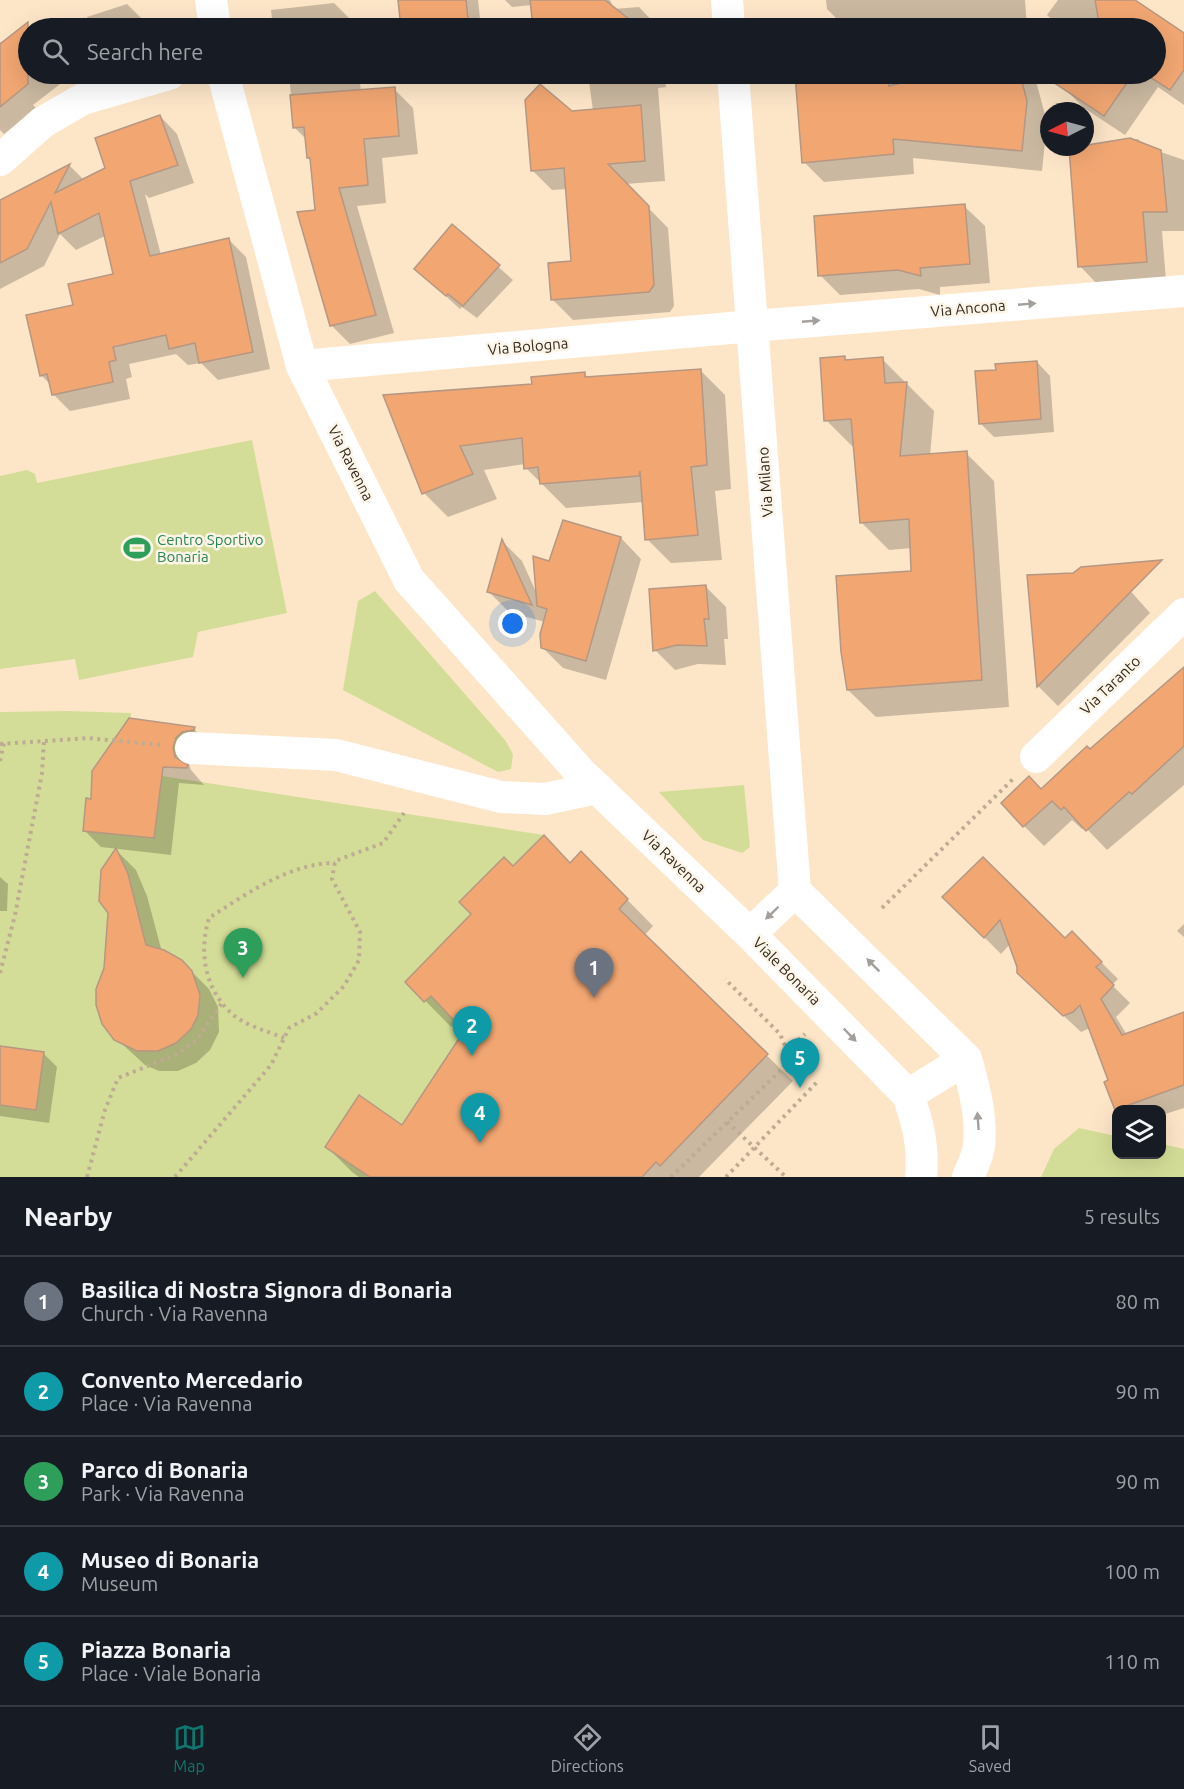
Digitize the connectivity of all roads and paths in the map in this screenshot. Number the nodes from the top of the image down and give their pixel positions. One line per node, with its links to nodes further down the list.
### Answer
1 (212, 0): 3 (street)
2 (727, 0): 4 (street)
3 (214, 18)
4 (728, 18)
5 (135, 84): 8 (street)
6 (226, 84): 11 (street, Via Ravenna)
7 (734, 84): 10 (street, Via Milano)
8 (0, 160)
9 (1184, 291): 10 (street, Via Ancona, one-way to 9)
10 (753, 326): 11 (street, Via Bologna); 21 (street, Via Milano)
11 (302, 366): 18 (street, Via Ravenna)
12 (1184, 614): 16 (street, Via Taranto)
13 (44, 741): 14 (path); 15 (path); 24 (path)
14 (2, 744): 17 (path)
15 (191, 748): 18 (street)
16 (1036, 757): 22 (path)
17 (0, 761)
18 (597, 788): 23 (street, Via Ravenna)
19 (404, 813): 20 (path)
20 (335, 863): 26 (path); 28 (path)
21 (795, 891): 23 (street, Viale Bonaria, one-way to 23); 30 (street, one-way to 21)
22 (882, 908)
23 (750, 934): 32 (street, Viale Bonaria, one-way to 32)
24 (0, 973)
25 (725, 979): 29 (path)
26 (222, 1003): 28 (path); 35 (path)
27 (805, 1033): 29 (path)
28 (284, 1038): 36 (path)
29 (787, 1050): 33 (path)
30 (966, 1059): 32 (street); 41 (street, one-way to 30)
31 (818, 1081): 34 (path)
32 (908, 1095): 40 (street, Viale Bonaria)
33 (727, 1122): 34 (path); 37 (path)
34 (754, 1147): 38 (path); 39 (path)
35 (87, 1177)
36 (175, 1177)
37 (671, 1177)
38 (726, 1177)
39 (786, 1177)
40 (921, 1177)
41 (968, 1177)

